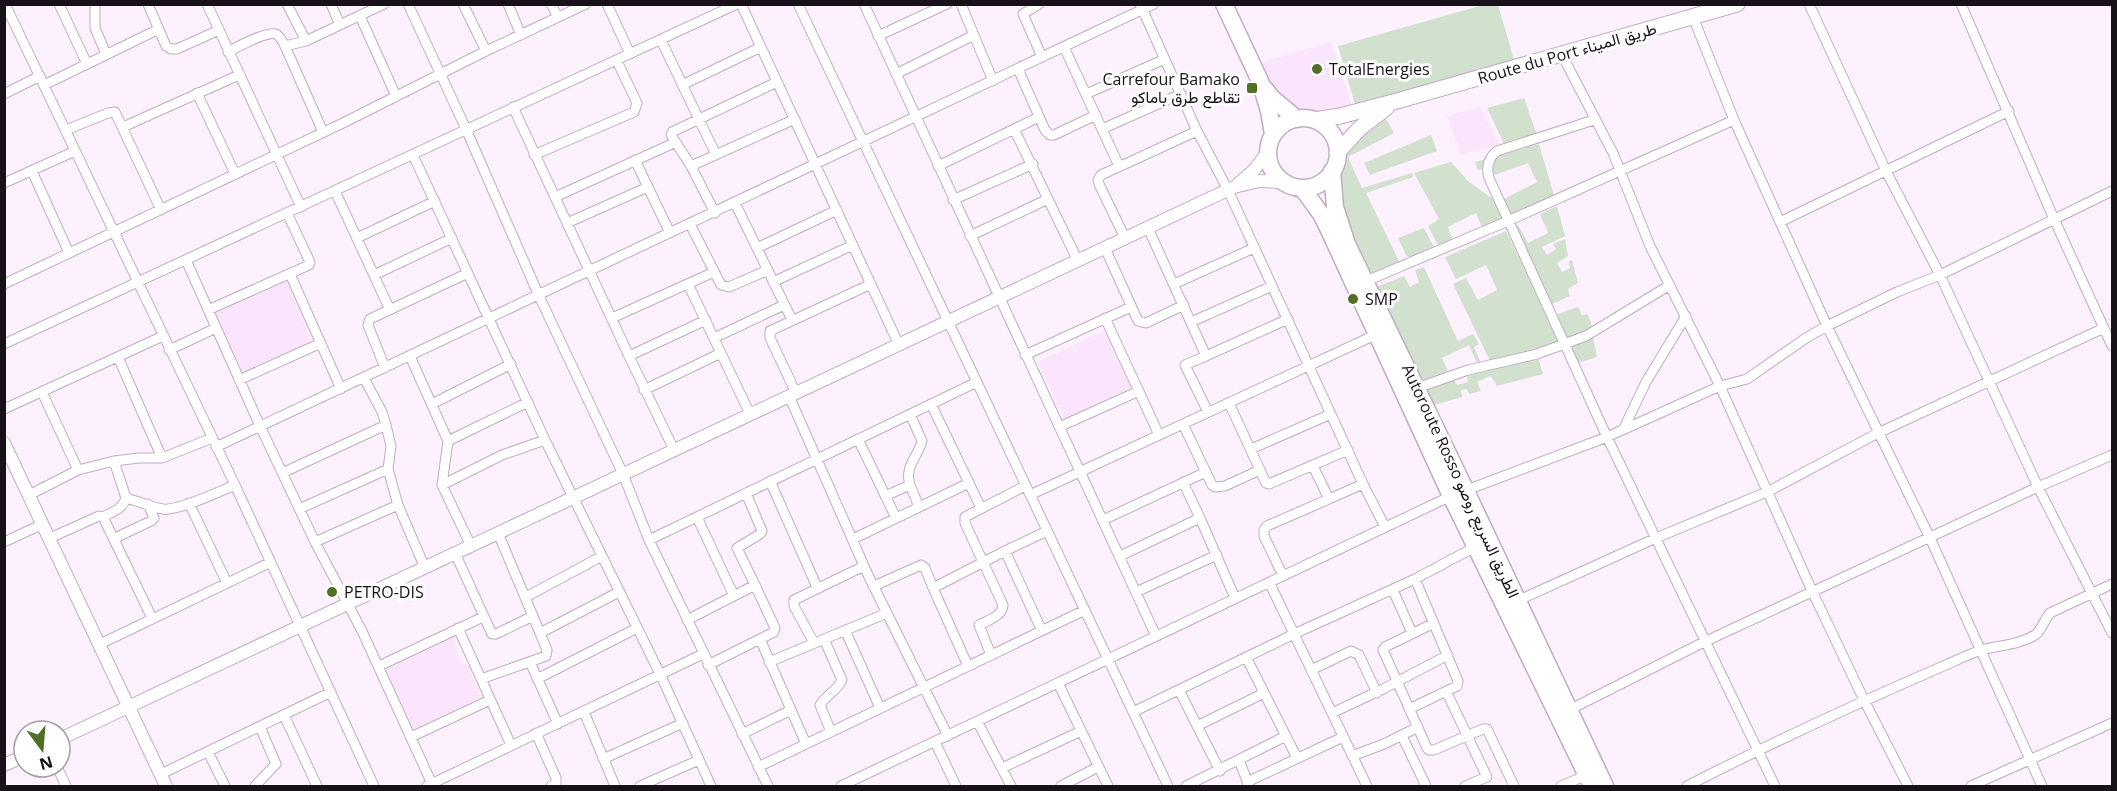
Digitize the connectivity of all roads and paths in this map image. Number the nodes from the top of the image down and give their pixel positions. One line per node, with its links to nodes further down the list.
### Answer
1 (5, 4): 55 (street)
2 (59, 4): 50 (street)
3 (95, 4): 44 (street)
4 (148, 4): 32 (street)
5 (287, 4): 38 (street)
6 (331, 4): 31 (street)
7 (384, 4): 28 (street)
8 (408, 4): 52 (street)
9 (463, 4): 42 (street)
10 (508, 4): 34 (street)
11 (551, 4): 29 (street)
12 (586, 4): 29 (street)
13 (607, 4): 45 (street)
14 (736, 4): 37 (street)
15 (741, 4): 40 (street)
16 (798, 4): 84 (street)
17 (864, 4): 36 (street)
18 (947, 4): 36 (street)
19 (960, 4): 35 (street)
20 (1154, 4): 27 (street)
21 (1224, 4): 57 (highway)
22 (1737, 4): 30 (main road, Route du Port طريق الميناء)
23 (1809, 4): 102 (street)
24 (1961, 4): 67 (street)
25 (210, 5): 33 (street)
26 (1038, 5): 47 (street)
27 (1142, 7): 41 (street); 48 (street)
28 (360, 16): 31 (street); 64 (street)
29 (558, 17): 34 (street)
30 (1693, 17): 46 (main road, Route du Port طريق الميناء); 75 (street)
31 (340, 25): 38 (street)
32 (159, 29): 33 (street); 44 (street)
33 (219, 30): 43 (street)
34 (521, 35): 42 (street)
35 (974, 35): 53 (street); 56 (street)
36 (878, 36): 53 (street)
37 (661, 40): 45 (street); 59 (street)
38 (306, 41): 39 (street)
39 (285, 46): 43 (street); 82 (street)
40 (761, 47): 58 (street); 59 (street)
41 (1064, 47): 47 (street); 62 (street)
42 (486, 51): 52 (street)
43 (228, 52): 54 (street)
44 (106, 54): 50 (street)
45 (630, 54): 49 (street)
46 (1562, 55): 65 (main road, Route du Port طريق الميناء); 74 (street)
47 (1042, 57): 51 (street)
48 (1165, 59): 62 (street); 63 (street)
49 (617, 60): 66 (street); 92 (street)
50 (87, 64): 55 (street)
51 (1018, 69): 56 (street); 70 (street)
52 (440, 74): 64 (street); 77 (street)
53 (896, 74): 69 (street)
54 (239, 75): 60 (street); 89 (street)
55 (42, 81): 61 (street); 80 (street)
56 (993, 81): 69 (street)
57 (1260, 81): 73 (highway); 83 (highway)
58 (777, 82): 71 (street); 72 (street)
59 (682, 85): 71 (street)
60 (197, 93): 76 (street); 103 (street)
61 (4, 94)
62 (1086, 94): 68 (street)
63 (1181, 94): 79 (street); 81 (street)
64 (396, 96): 82 (street)
65 (1397, 101): 73 (main road, Route du Port طريق الميناء); 88 (main road, Route du Port طريق الميناء)
66 (513, 107): 77 (street); 92 (street)
67 (2009, 111): 102 (street); 121 (street)
68 (1096, 115): 70 (street); 79 (street)
69 (916, 117): 84 (street); 97 (street)
70 (1039, 117): 78 (street)
71 (698, 119): 85 (street); 90 (street)
72 (795, 119): 90 (street); 94 (street)
73 (1305, 120): 83 (highway); 88 (highway)
74 (1594, 120): 101 (street); 122 (street)
75 (1734, 120): 101 (street); 123 (street)
76 (123, 127): 80 (street); 117 (street)
77 (466, 129): 91 (street); 156 (street)
78 (1014, 129): 95 (street); 97 (street)
79 (1102, 129): 98 (street)
80 (66, 130): 86 (street)
81 (1197, 130): 98 (street); 108 (street)
82 (323, 132): 89 (street)
83 (1273, 134): 87 (highway)
84 (863, 142): 94 (street); 170 (street)
85 (675, 143): 93 (street); 96 (street)
86 (75, 151): 99 (street); 127 (street)
87 (1268, 152): 104 (highway); 108 (street)
88 (1337, 153): 100 (highway)
89 (276, 154): 103 (street); 116 (street)
90 (716, 154): 96 (street)
91 (413, 155): 109 (street); 114 (street)
92 (534, 155): 111 (street)
93 (635, 160): 106 (street); 111 (street)
94 (816, 164): 115 (street); 118 (street)
95 (1033, 164): 112 (street); 113 (street)
96 (691, 166): 120 (street)
97 (938, 166): 113 (street)
98 (1119, 166): 132 (street)
99 (32, 171): 105 (street); 137 (street)
100 (1332, 171): 107 (highway); 149 (highway, Autoroute Rosso الطريق السريع روصو)
101 (1620, 171): 122 (street); 154 (street)
102 (1886, 171): 123 (street); 146 (street)
103 (235, 174): 117 (street)
104 (1283, 182): 107 (highway); 108 (street)
105 (4, 183)
106 (648, 187): 124 (street); 128 (street)
107 (1302, 188): 175 (highway, Autoroute Rosso الطريق السريع روصو)
108 (1231, 189): 126 (street); 136 (street)
109 (335, 191): 116 (street); 130 (street)
110 (2112, 191): 121 (street)
111 (555, 197): 124 (street)
112 (1048, 199): 129 (street); 139 (street)
113 (953, 200): 129 (street)
114 (435, 201): 130 (street); 131 (street)
115 (735, 202): 120 (street); 134 (street)
116 (301, 207): 119 (street)
117 (161, 210): 127 (street)
118 (837, 210): 133 (street); 134 (street)
119 (287, 213): 138 (street); 144 (street)
120 (715, 213): 125 (street)
121 (2054, 219): 146 (street); 174 (street)
122 (1508, 221): 149 (street); 180 (street)
123 (1780, 222): 172 (street)
124 (567, 223): 141 (street)
125 (690, 224): 128 (street); 142 (street)
126 (1148, 228): 132 (street); 153 (street)
127 (115, 232): 137 (street); 147 (street)
128 (670, 233): 141 (street)
129 (970, 236): 157 (street)
130 (357, 238): 145 (street)
131 (452, 238): 143 (street); 145 (street)
132 (1125, 238): 135 (street)
133 (853, 245): 148 (street); 152 (street)
134 (757, 248): 140 (street)
135 (1105, 248): 139 (street); 160 (street)
136 (1254, 248): 153 (street); 155 (street)
137 (69, 254): 150 (street)
138 (186, 260): 147 (street); 161 (street)
139 (1078, 261): 157 (street)
140 (768, 270): 142 (street); 148 (street)
141 (589, 272): 156 (street); 165 (street)
142 (714, 272): 151 (street)
143 (468, 273): 162 (street); 164 (street)
144 (290, 274): 161 (street); 178 (street)
145 (374, 275): 162 (street)
146 (1940, 275): 172 (street); 195 (street)
147 (138, 282): 176 (street); 179 (street)
148 (773, 282): 158 (street)
149 (1364, 282): 198 (highway, Autoroute Rosso الطريق السريع روصو)
150 (4, 284)
151 (688, 284): 165 (street); 168 (street)
152 (871, 284): 169 (street); 181 (street)
153 (1174, 285): 159 (street)
154 (1670, 285): 163 (street); 180 (street)
155 (1272, 286): 167 (street); 171 (street)
156 (539, 296): 164 (street); 240 (street)
157 (999, 298): 170 (street); 185 (street)
158 (784, 305): 169 (street); 177 (street)
159 (1184, 305): 160 (street); 171 (street)
160 (1131, 307): 166 (street)
161 (208, 310): 173 (street)
162 (390, 310): 192 (street)
163 (1686, 316): 197 (street); 217 (street)
164 (489, 318): 186 (street); 190 (street)
165 (612, 318): 187 (street)
166 (1105, 318): 185 (street); 201 (street)
167 (1288, 319): 188 (street); 191 (street)
168 (706, 320): 177 (street); 187 (street)
169 (792, 320): 203 (street)
170 (948, 322): 181 (street); 196 (street)
171 (1191, 322): 188 (street)
172 (1827, 326): 197 (street); 218 (street)
173 (216, 328): 183 (street); 194 (street)
174 (2104, 328): 182 (street); 195 (street)
175 (1375, 335): 191 (street); 252 (highway, Autoroute Rosso الطريق السريع روصو)
176 (163, 336): 183 (street); 189 (street)
177 (714, 338): 184 (street)
178 (321, 343): 194 (street); 199 (street)
179 (4, 344)
180 (1566, 344): 198 (street); 220 (street)
181 (899, 345): 203 (street)
182 (2112, 346)
183 (169, 350): 224 (street)
184 (722, 354): 200 (street); 210 (street)
185 (1025, 355): 216 (street)
186 (410, 356): 192 (street); 206 (street)
187 (629, 356): 200 (street)
188 (1206, 356): 209 (street)
189 (118, 357): 202 (street); 230 (street)
190 (511, 364): 204 (street); 206 (street)
191 (1310, 366): 205 (street); 212 (street)
192 (385, 368): 193 (street)
193 (364, 378): 199 (street); 214 (street)
194 (239, 380): 215 (street)
195 (1989, 381): 218 (street); 248 (street)
196 (977, 382): 207 (street); 249 (street)
197 (1720, 386): 217 (street); 250 (street)
198 (1417, 388): 252 (highway, Autoroute Rosso الطريق السريع روصو)
199 (341, 389): 215 (street)
200 (644, 390): 227 (street)
201 (1139, 391): 216 (street); 219 (street)
202 (42, 392): 208 (street); 235 (street)
203 (793, 395): 210 (street); 231 (street)
204 (528, 402): 222 (street); 223 (street)
205 (1229, 403): 209 (street); 226 (street)
206 (432, 404): 223 (street)
207 (932, 404): 211 (street); 243 (street)
208 (4, 409)
209 (1208, 412): 213 (street)
210 (750, 414): 227 (street)
211 (910, 414): 221 (street); 247 (street)
212 (1332, 414): 226 (street); 228 (street)
213 (1183, 424): 219 (street); 238 (street)
214 (386, 425): 234 (street); 239 (street)
215 (260, 426): 224 (street); 239 (street)
216 (1059, 427): 237 (street)
217 (1624, 428): 220 (street)
218 (1878, 433): 250 (street); 276 (street)
219 (1159, 435): 237 (street)
220 (1607, 437): 252 (street); 275 (street)
221 (858, 439): 231 (street); 254 (street)
222 (545, 440): 246 (street); 255 (street)
223 (448, 441): 246 (street)
224 (214, 442): 230 (street); 245 (street)
225 (4, 443): 253 (street)
226 (1251, 449): 236 (street)
227 (674, 450): 240 (street)
228 (1348, 450): 233 (street); 244 (street)
229 (2112, 455): 248 (street)
230 (162, 458): 232 (street)
231 (818, 458): 241 (street); 278 (street)
232 (114, 461): 235 (street); 256 (street)
233 (1313, 466): 236 (street); 257 (street)
234 (388, 469): 260 (street); 263 (street)
235 (78, 470): 253 (street)
236 (1260, 470): 238 (street)
237 (1079, 472): 249 (street); 268 (street)
238 (1206, 472): 242 (street)
239 (282, 473): 263 (street)
240 (623, 474): 255 (street); 279 (street)
241 (770, 482): 251 (street); 299 (street)
242 (1183, 482): 267 (street); 268 (street)
243 (969, 483): 261 (street); 262 (street)
244 (1363, 484): 257 (street); 270 (street)
245 (235, 485): 258 (street); 288 (street)
246 (442, 485): 281 (street)
247 (910, 485): 254 (street); 261 (street)
248 (2038, 487): 276 (street); 305 (street)
249 (1028, 490): 262 (street); 271 (street)
250 (1769, 491): 275 (street); 304 (street)
251 (746, 493): 265 (street); 297 (street)
252 (1458, 494): 270 (street); 282 (highway, Autoroute Rosso الطريق السريع روصو); 309 (highway, Autoroute Rosso الطريق السريع روصو)
253 (29, 495): 269 (street)
254 (885, 496): 266 (street)
255 (574, 497): 272 (street); 286 (street)
256 (126, 498): 259 (street); 264 (street)
257 (1329, 499): 292 (street)
258 (189, 503): 259 (street); 295 (street)
259 (148, 504): 274 (street)
260 (398, 505): 280 (street); 291 (street)
261 (919, 507): 266 (street)
262 (981, 508): 289 (street)
263 (299, 509): 280 (street)
264 (103, 517): 273 (street); 274 (street)
265 (697, 517): 279 (street); 306 (street)
266 (896, 518): 278 (street)
267 (1200, 518): 285 (street); 287 (street)
268 (1103, 520): 287 (street)
269 (43, 524): 273 (street); 277 (street)
270 (1385, 527): 292 (street)
271 (1047, 531): 283 (street); 311 (street)
272 (498, 533): 281 (street); 307 (street)
273 (50, 538): 332 (street)
274 (115, 538): 315 (street)
275 (1656, 538): 309 (street); 330 (street)
276 (1930, 538): 304 (street); 333 (street)
277 (6, 539)
278 (853, 539): 290 (street)
279 (649, 540): 316 (street)
280 (315, 542): 310 (street)
281 (471, 546): 284 (street)
282 (1475, 547): 293 (street); 401 (highway, Autoroute Rosso الطريق السريع روصو)
283 (1005, 551): 289 (street); 322 (street)
284 (455, 553): 291 (street); 314 (street)
285 (1217, 555): 303 (street); 308 (street)
286 (602, 556): 302 (street); 307 (street)
287 (1120, 556): 303 (street)
288 (269, 563): 295 (street); 318 (street)
289 (984, 563): 300 (street); 335 (street)
290 (864, 566): 298 (street); 299 (street)
291 (424, 568): 310 (street)
292 (1283, 576): 294 (street)
293 (1414, 579): 301 (street); 317 (street)
294 (1269, 582): 308 (street); 326 (street)
295 (227, 583): 315 (street)
296 (2112, 584): 305 (street)
297 (755, 585): 306 (street); 328 (street)
298 (873, 586): 300 (street); 312 (street)
299 (817, 587): 331 (street)
300 (933, 588): 343 (street)
301 (1392, 590): 324 (street); 326 (street)
302 (619, 592): 320 (street); 323 (street)
303 (1136, 592): 327 (street)
304 (1813, 593): 330 (street); 357 (street)
305 (2092, 593): 325 (street); 333 (street)
306 (734, 596): 316 (street)
307 (526, 597): 313 (street)
308 (1235, 598): 327 (street)
309 (1517, 601): 362 (highway, Autoroute Rosso الطريق السريع روصو)
310 (348, 604): 318 (street); 342 (street)
311 (1085, 610): 322 (street); 338 (street)
312 (887, 613): 321 (street); 350 (street)
313 (533, 616): 314 (street); 323 (street)
314 (483, 617): 319 (street)
315 (152, 618): 332 (street)
316 (687, 620): 334 (street)
317 (1434, 622): 324 (street); 336 (street)
318 (299, 627): 353 (street); 358 (street)
319 (458, 628): 342 (street); 346 (street)
320 (637, 628): 345 (street); 347 (street)
321 (844, 630): 329 (street); 359 (street)
322 (1042, 631): 335 (street)
323 (540, 633): 339 (street)
324 (1412, 633): 348 (street)
325 (2112, 633)
326 (1294, 634): 337 (street); 344 (street)
327 (1156, 636): 338 (street)
328 (760, 639): 340 (street); 341 (street)
329 (824, 639): 331 (street); 375 (street)
330 (1706, 641): 362 (street); 388 (street)
331 (814, 643): 340 (street)
332 (100, 644): 358 (street)
333 (1981, 650): 357 (street); 395 (street)
334 (703, 654): 341 (street); 345 (street)
335 (991, 655): 343 (street)
336 (1449, 655): 348 (street); 352 (street)
337 (1246, 657): 351 (street); 354 (street)
338 (1108, 659): 349 (street); 364 (street)
339 (530, 662): 346 (street); 347 (street)
340 (769, 662): 361 (street)
341 (708, 665): 378 (street)
342 (379, 666): 383 (street)
343 (968, 666): 350 (street)
344 (1311, 670): 355 (street); 365 (street)
345 (661, 676): 363 (street); 368 (street)
346 (481, 679): 356 (street)
347 (537, 679): 370 (street)
348 (1396, 682): 355 (street); 360 (street)
349 (1058, 683): 367 (street); 374 (street)
350 (923, 687): 359 (street); 380 (street)
351 (1179, 690): 364 (street); 371 (street)
352 (1446, 691): 360 (street); 379 (street)
353 (331, 692): 366 (street); 408 (street)
354 (1264, 693): 371 (street); 381 (street)
355 (1377, 693): 365 (street)
356 (490, 700): 383 (street); 387 (street)
357 (1864, 700): 388 (street); 430 (street)
358 (129, 706): 376 (street); 400 (street)
359 (880, 708): 375 (street)
360 (1409, 709): 373 (street)
361 (791, 710): 378 (street); 386 (street)
362 (1569, 710): 427 (highway, Autoroute Rosso الطريق السريع روصو)
363 (584, 712): 370 (street); 392 (street)
364 (1133, 712): 420 (street)
365 (1332, 713): 384 (street)
366 (285, 715): 372 (street); 407 (street)
367 (977, 722): 380 (street); 398 (street)
368 (683, 723): 392 (street); 393 (street)
369 (2112, 723): 395 (street)
370 (558, 724): 377 (street)
371 (1197, 726): 399 (street)
372 (260, 727): 389 (street); 406 (street)
373 (1418, 728): 379 (street); 382 (street)
374 (1081, 731): 397 (street); 398 (street)
375 (831, 732): 386 (street)
376 (72, 733)
377 (536, 734): 387 (street); 410 (street)
378 (742, 734): 396 (street)
379 (1467, 735): 424 (street); 425 (street)
380 (948, 736): 385 (street)
381 (1286, 736): 391 (street); 394 (street)
382 (1402, 736): 390 (street); 423 (street)
383 (411, 737): 409 (street)
384 (1343, 737): 390 (street); 391 (street)
385 (935, 742): 415 (street); 416 (street)
386 (806, 744): 396 (street)
387 (511, 745): 409 (street)
388 (1758, 750): 428 (street); 429 (street)
389 (208, 752): 400 (street); 405 (street)
390 (1352, 756): 403 (street)
391 (1297, 758): 402 (street)
392 (603, 759): 411 (street)
393 (699, 760): 412 (street); 413 (street)
394 (1239, 760): 399 (street); 402 (street)
395 (2031, 760): 431 (street); 432 (street)
396 (758, 767): 414 (street)
397 (1098, 767): 418 (street); 419 (street)
398 (1002, 768): 417 (street)
399 (1220, 771): 421 (street)
400 (160, 774): 404 (street)
401 (1589, 780): 426 (street)
402 (1248, 784)
403 (1366, 784): 422 (street)
404 (166, 786)
405 (225, 786)
406 (255, 786)
407 (317, 786)
408 (374, 786)
409 (430, 786)
410 (551, 786)
411 (615, 786)
412 (640, 786)
413 (711, 786)
414 (768, 786)
415 (841, 786)
416 (956, 786)
417 (1011, 786)
418 (1061, 786)
419 (1108, 786)
420 (1168, 786)
421 (1186, 786)
422 (1354, 786)
423 (1426, 786)
424 (1465, 786)
425 (1514, 786)
426 (1560, 786)
427 (1605, 786)
428 (1687, 786)
429 (1775, 786)
430 (1908, 786)
431 (1971, 786)
432 (2042, 786)

